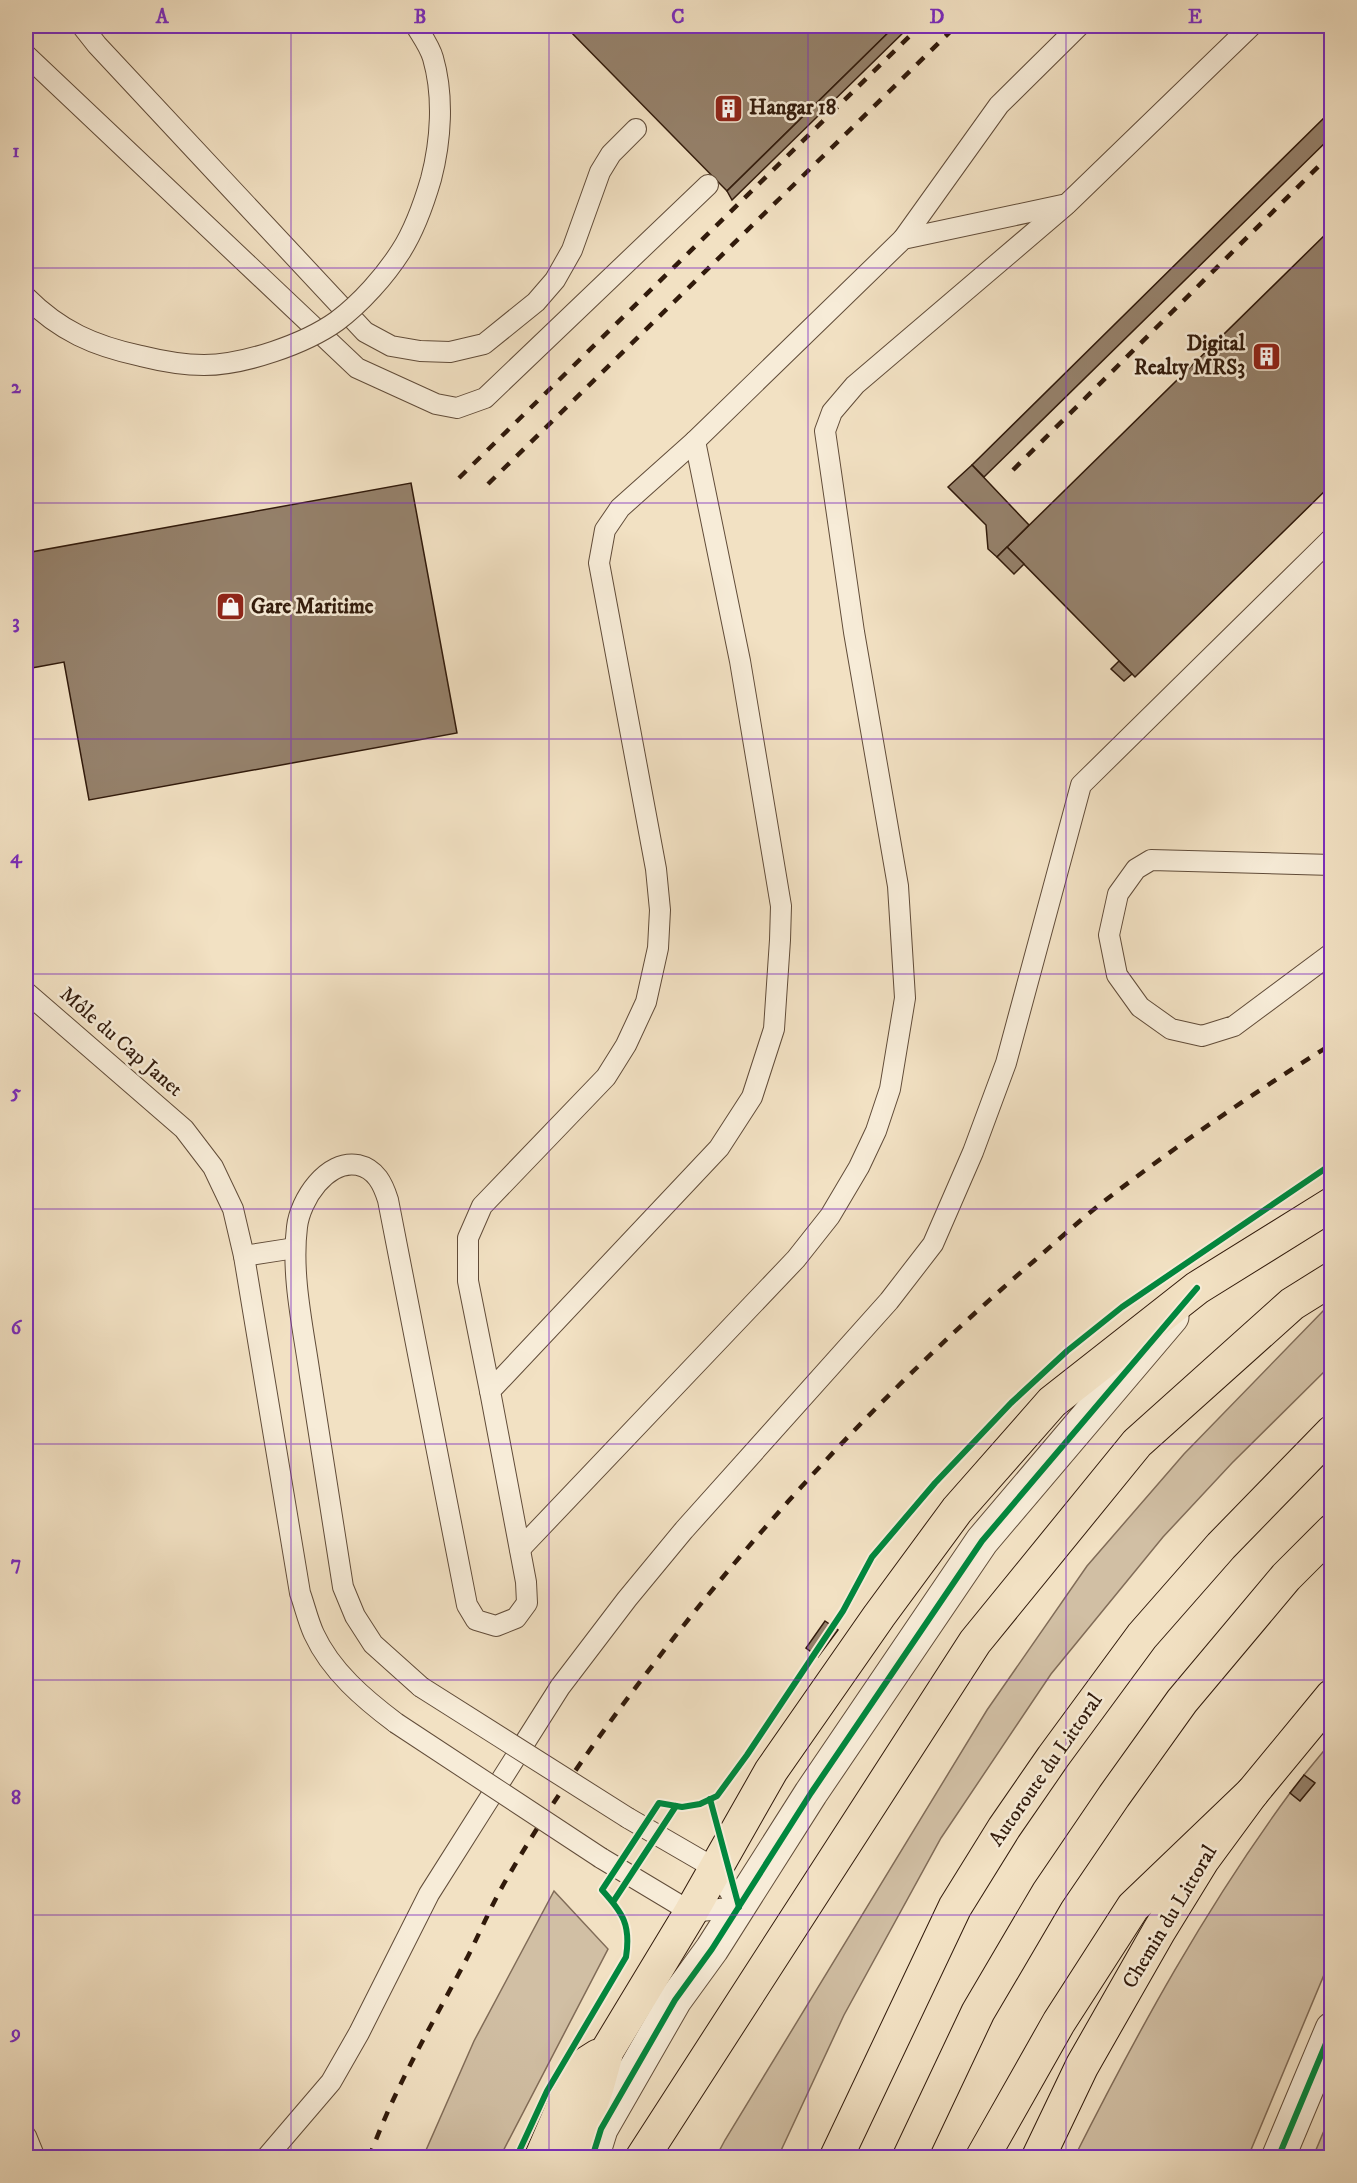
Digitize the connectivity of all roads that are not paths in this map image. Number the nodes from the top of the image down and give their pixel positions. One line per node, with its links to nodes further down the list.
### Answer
1 (82, 26): 6 (lane)
2 (416, 26): 10 (lane, bridge)
3 (1079, 26): 9 (lane)
4 (1251, 26): 8 (lane)
5 (26, 56): 7 (lane)
6 (636, 129)
7 (708, 185)
8 (1066, 204): 9 (lane); 24 (lane)
9 (903, 239): 11 (lane)
10 (26, 297)
11 (695, 441): 21 (lane); 21 (lane)
12 (1332, 537): 34 (lane)
13 (1332, 865): 14 (lane)
14 (1332, 953)
15 (26, 992): 18 (lane, Môle du Cap Janet)
16 (1332, 1204): 20 (main road)
17 (295, 1248): 18 (lane); 24 (lane); 27 (lane, bridge)
18 (244, 1257): 29 (lane, Môle du Cap Janet, bridge)
19 (1332, 1278): 38 (main road)
20 (1197, 1288): 27 (main road); 28 (street)
21 (490, 1391): 24 (lane)
22 (1332, 1432): 39 (main road, Autoroute du Littoral)
23 (1332, 1531): 40 (main road)
24 (520, 1549)
25 (1332, 1696): 26 (main road, Chemin du Littoral)
26 (1252, 1793): 41 (main road); 42 (main road, Chemin du Littoral)
27 (716, 1869): 28 (lane); 29 (main road)
28 (739, 1907): 29 (lane); 37 (street)
29 (691, 1912): 31 (main road)
30 (1332, 2029): 43 (street)
31 (608, 2051): 35 (main road); 36 (main road)
32 (26, 2136): 33 (lane)
33 (35, 2157)
34 (266, 2157)
35 (541, 2157)
36 (573, 2157)
37 (592, 2157)
38 (642, 2157)
39 (836, 2157)
40 (909, 2157)
41 (982, 2157)
42 (1038, 2157)
43 (1278, 2157)

